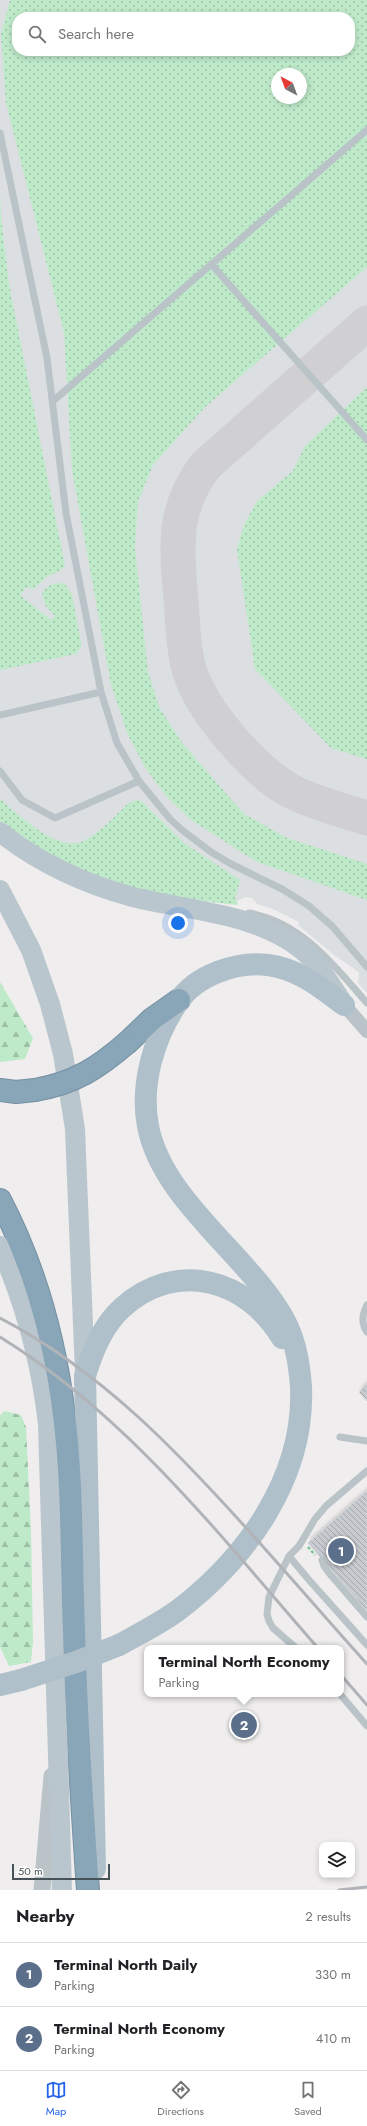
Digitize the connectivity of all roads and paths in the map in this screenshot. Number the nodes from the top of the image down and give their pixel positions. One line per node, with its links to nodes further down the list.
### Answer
1 (367, 130): 3 (lane)
2 (0, 133): 4 (lane)
3 (211, 264): 4 (lane); 5 (lane)
4 (53, 401): 6 (lane)
5 (367, 440)
6 (101, 692): 7 (lane); 9 (lane)
7 (0, 715)
8 (0, 771): 9 (lane)
9 (140, 781): 13 (lane)
10 (0, 832): 12 (main road)
11 (0, 890): 23 (main road)
12 (213, 913): 15 (lane); 16 (main road)
13 (367, 967)
14 (179, 1000): 16 (main road); 18 (highway, bridge); 24 (main road)
15 (367, 1003)
16 (344, 1005): 17 (street)
17 (367, 1031)
18 (0, 1090)
19 (0, 1200): 39 (highway)
20 (0, 1246): 35 (main road)
21 (367, 1305): 22 (lane)
22 (367, 1332)
23 (85, 1376): 24 (main road); 40 (main road)
24 (300, 1377): 33 (main road, bridge)
25 (340, 1437): 26 (lane)
26 (367, 1441)
27 (367, 1471): 28 (lane)
28 (289, 1556): 31 (lane); 32 (lane)
29 (322, 1560): 30 (lane, bridge)
30 (367, 1617)
31 (293, 1645)
32 (367, 1645)
33 (0, 1687)
34 (343, 1697): 36 (lane)
35 (57, 1726): 37 (street); 38 (main road)
36 (367, 1726)
37 (42, 1890)
38 (62, 1890)
39 (88, 1890)
40 (94, 1890)

